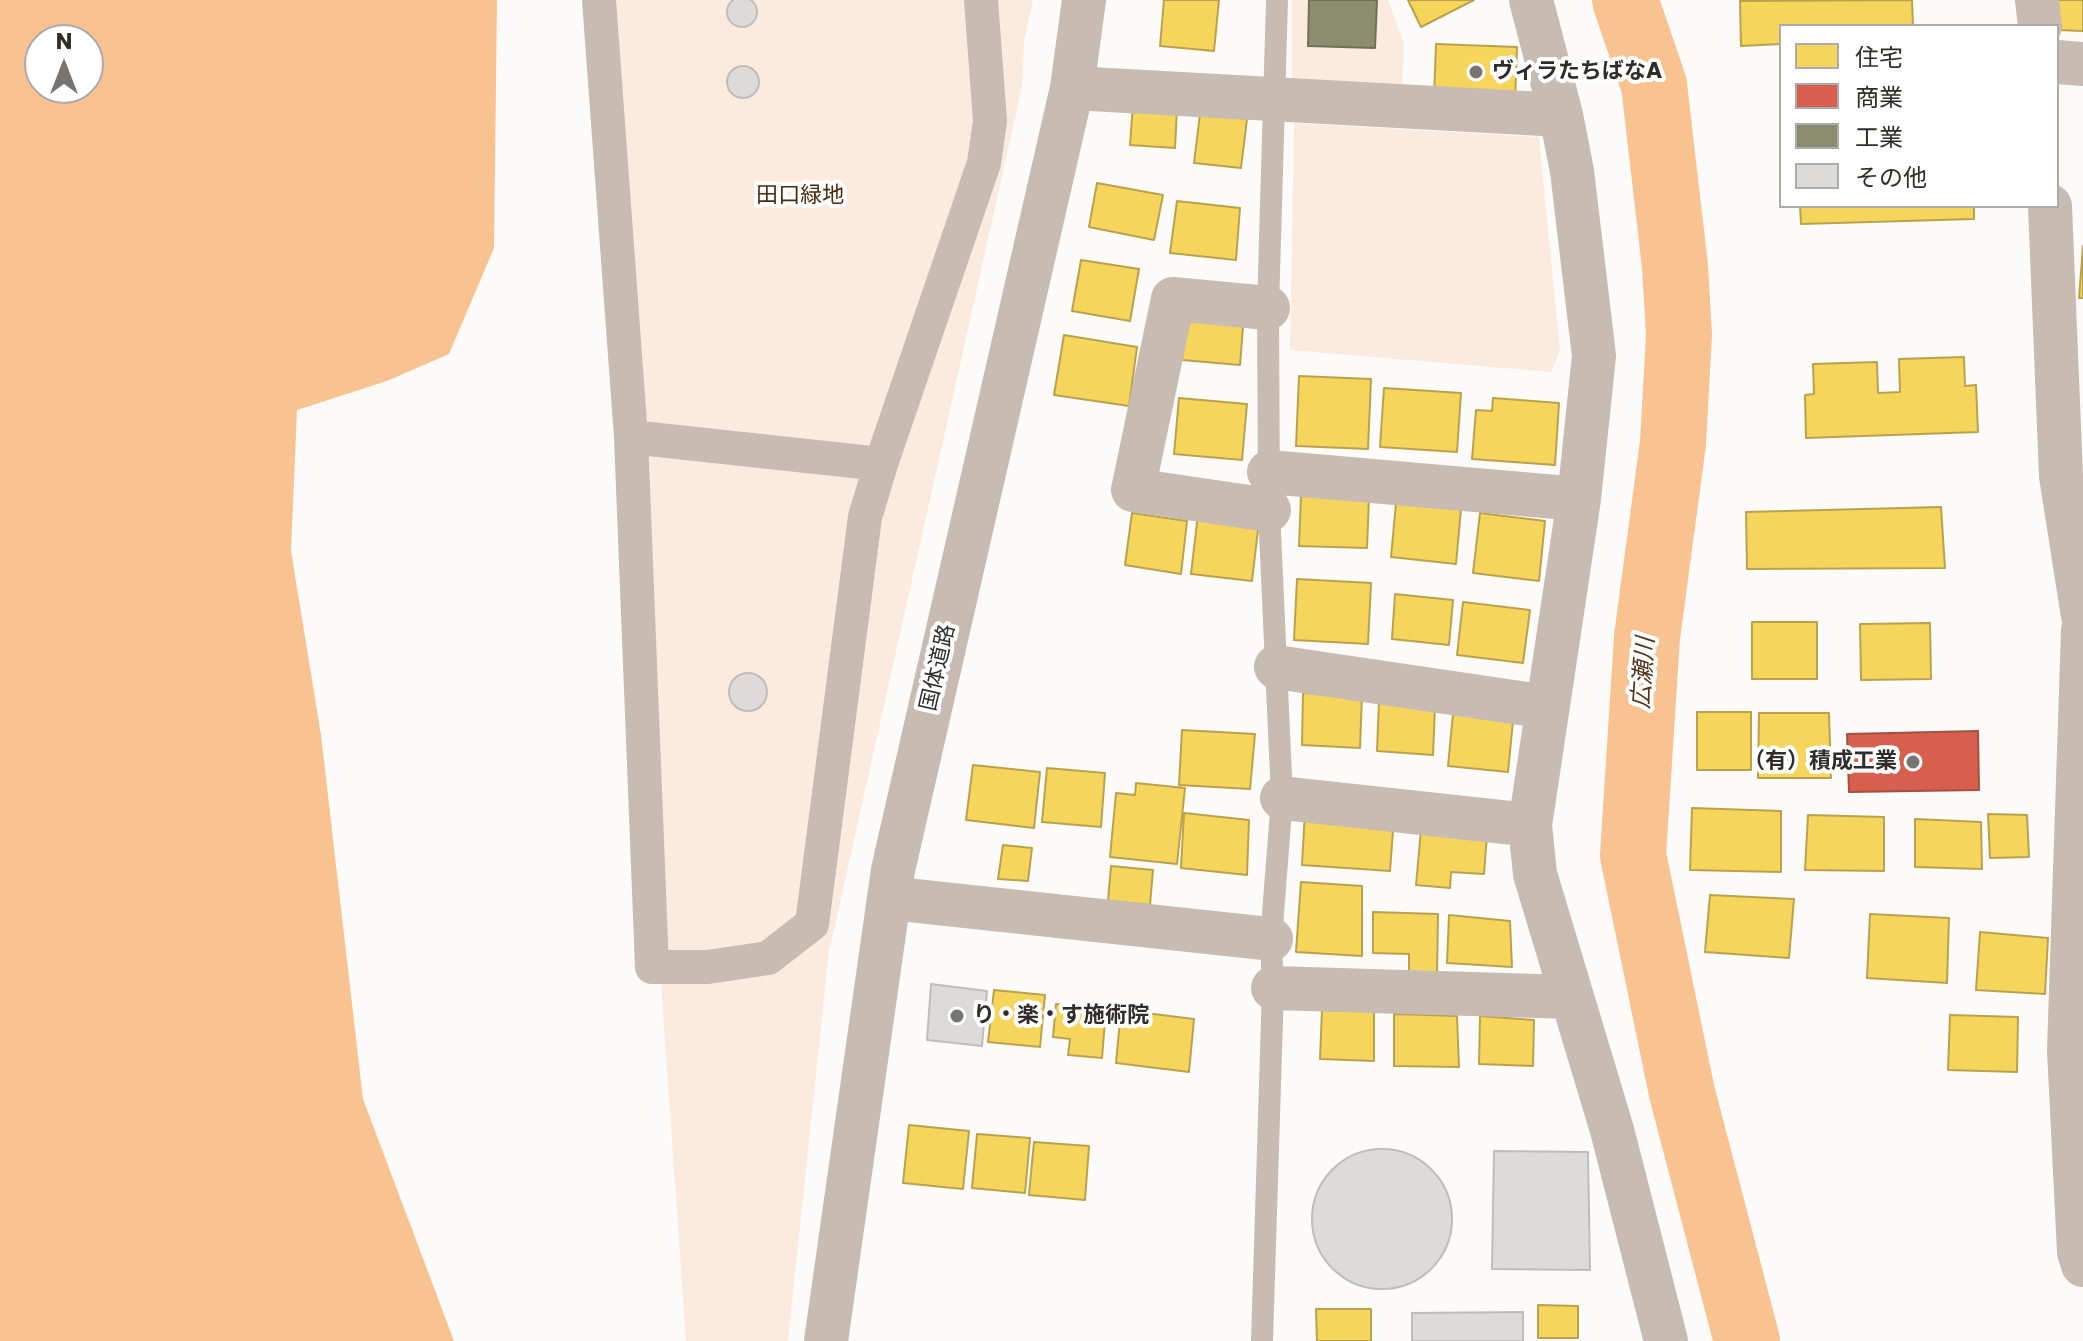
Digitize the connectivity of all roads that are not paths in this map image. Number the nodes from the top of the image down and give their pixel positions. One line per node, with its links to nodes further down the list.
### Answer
1 (599, 0): 15 (street)
2 (981, 0): 16 (street)
3 (1084, 0): 10 (street, 国体道路)
4 (1277, 0): 11 (lane)
5 (1531, 0): 12 (street)
6 (2037, 0): 7 (street)
7 (2040, 24)
8 (2059, 62): 9 (street)
9 (2083, 64)
10 (1072, 88): 11 (street); 25 (street, 国体道路)
11 (1274, 99): 12 (street); 14 (lane)
12 (1561, 115): 18 (street)
13 (2050, 208): 19 (street)
14 (1268, 308): 17 (lane); 17 (street)
15 (631, 437): 16 (street); 16 (street)
16 (881, 464)
17 (1269, 491): 18 (street); 21 (lane)
18 (1579, 499): 22 (street)
19 (2083, 616)
20 (2083, 630): 29 (street)
21 (1276, 667): 22 (street); 23 (lane)
22 (1547, 707): 24 (street)
23 (1282, 798): 24 (street); 26 (lane)
24 (1530, 825): 28 (street)
25 (889, 898): 26 (street); 31 (street, 国体道路)
26 (1271, 939): 27 (lane)
27 (1273, 988): 28 (street); 32 (lane)
28 (1571, 997): 33 (street)
29 (2076, 1044): 30 (street)
30 (2083, 1265)
31 (826, 1341)
32 (1262, 1341)
33 (1666, 1341)

